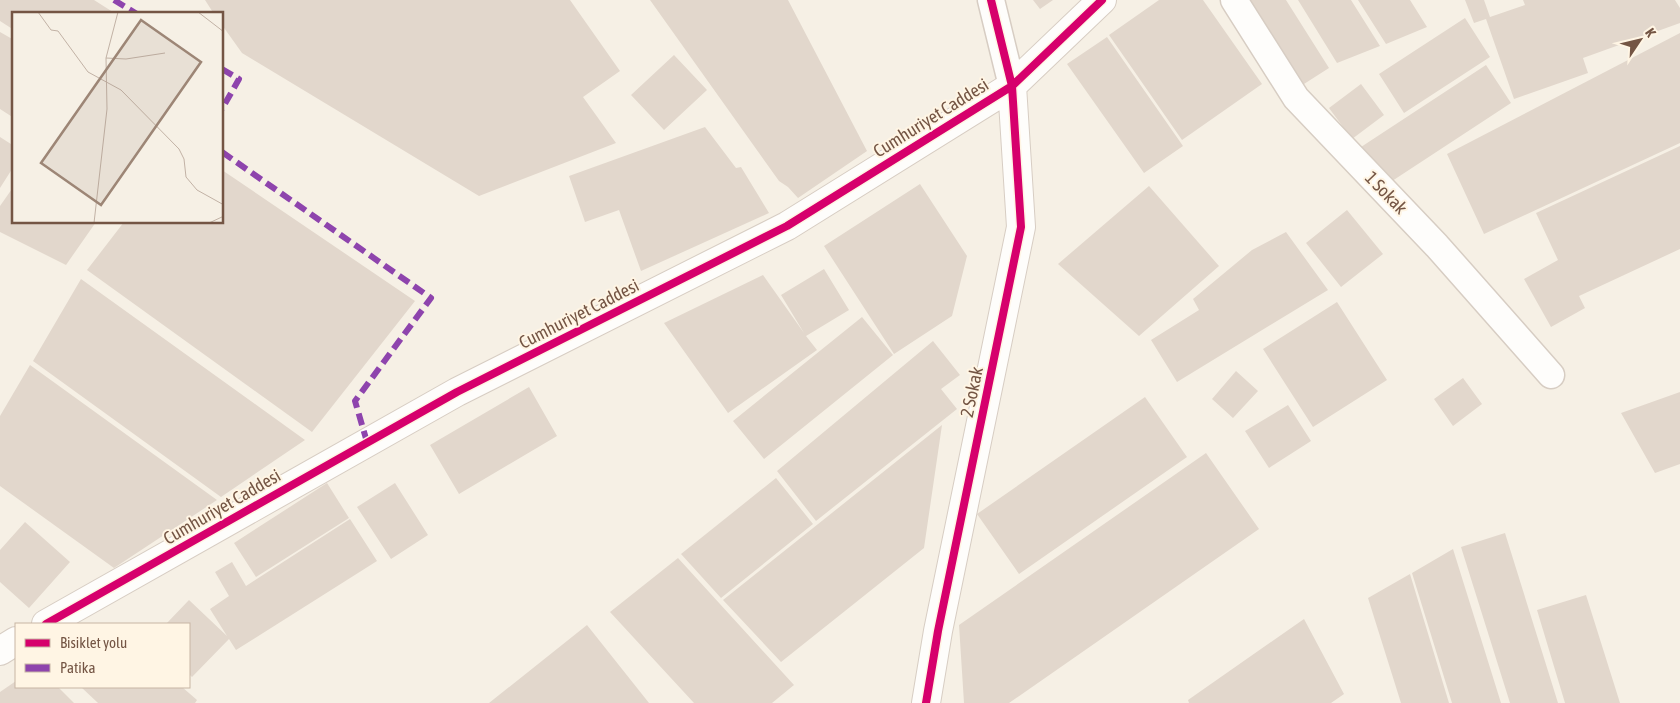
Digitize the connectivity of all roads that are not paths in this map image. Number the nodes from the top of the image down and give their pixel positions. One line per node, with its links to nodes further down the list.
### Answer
1 (991, 0): 4 (street)
2 (1102, 0): 4 (street, Cumhuriyet Caddesi)
3 (1234, 0): 5 (street, 1 Sokak)
4 (1012, 86): 6 (street, Cumhuriyet Caddesi); 9 (street, 2 Sokak)
5 (1551, 375)
6 (48, 623)
7 (15, 643): 8 (street)
8 (0, 651)
9 (926, 703)

